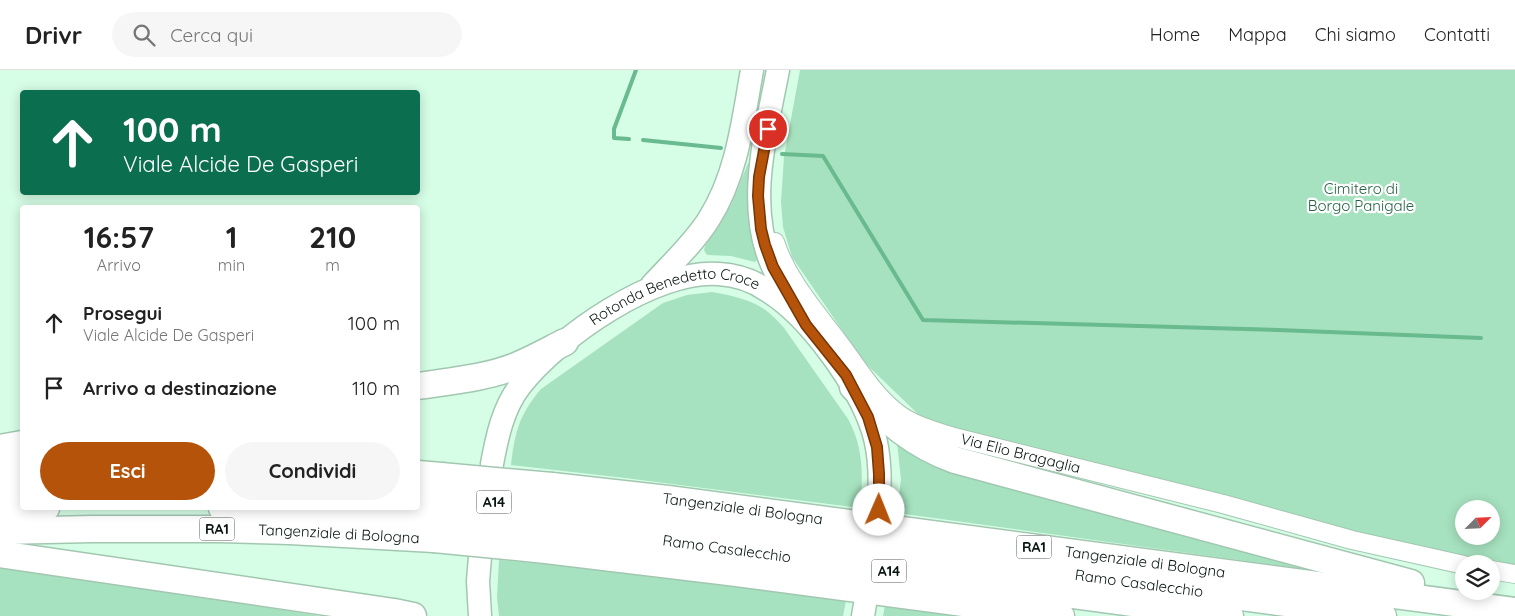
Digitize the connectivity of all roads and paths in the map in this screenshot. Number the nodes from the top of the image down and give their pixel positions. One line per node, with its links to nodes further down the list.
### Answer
1 (752, 70): 4 (main road)
2 (778, 70): 3 (main road)
3 (768, 129): 5 (main road); 25 (street, Via Elio Bragaglia)
4 (648, 290): 5 (main road, Rotonda Benedetto Croce); 6 (main road, Rotonda Benedetto Croce)
5 (806, 325): 8 (main road, Rotonda Benedetto Croce)
6 (565, 342): 7 (highway); 11 (main road, Rotonda Benedetto Croce)
7 (420, 386)
8 (853, 387): 20 (main road, Rotonda Benedetto Croce); 28 (highway)
9 (20, 444): 10 (highway)
10 (0, 448)
11 (492, 464)
12 (0, 466): 13 (highway)
13 (20, 466)
14 (20, 489): 15 (highway)
15 (0, 490)
16 (431, 500): 21 (highway, Ramo Casalecchio / A14, bridge); 21 (highway, Tangenziale di Bologna / RA1, bridge)
17 (0, 509): 18 (highway)
18 (20, 509)
19 (386, 510): 22 (highway, Tangenziale di Bologna / RA1)
20 (879, 510)
21 (549, 518): 29 (highway, Tangenziale di Bologna / RA1); 32 (highway, Tangenziale di Bologna / RA1); 33 (highway, Ramo Casalecchio / A14); 34 (highway, Ramo Casalecchio / A14)
22 (0, 531)
23 (0, 554): 30 (highway)
24 (480, 557): 31 (main road)
25 (1455, 563)
26 (1500, 572): 27 (street)
27 (1515, 574)
28 (1515, 604)
29 (1515, 611)
30 (413, 616)
31 (480, 616)
32 (1061, 616)
33 (1230, 616)
34 (1383, 616)

